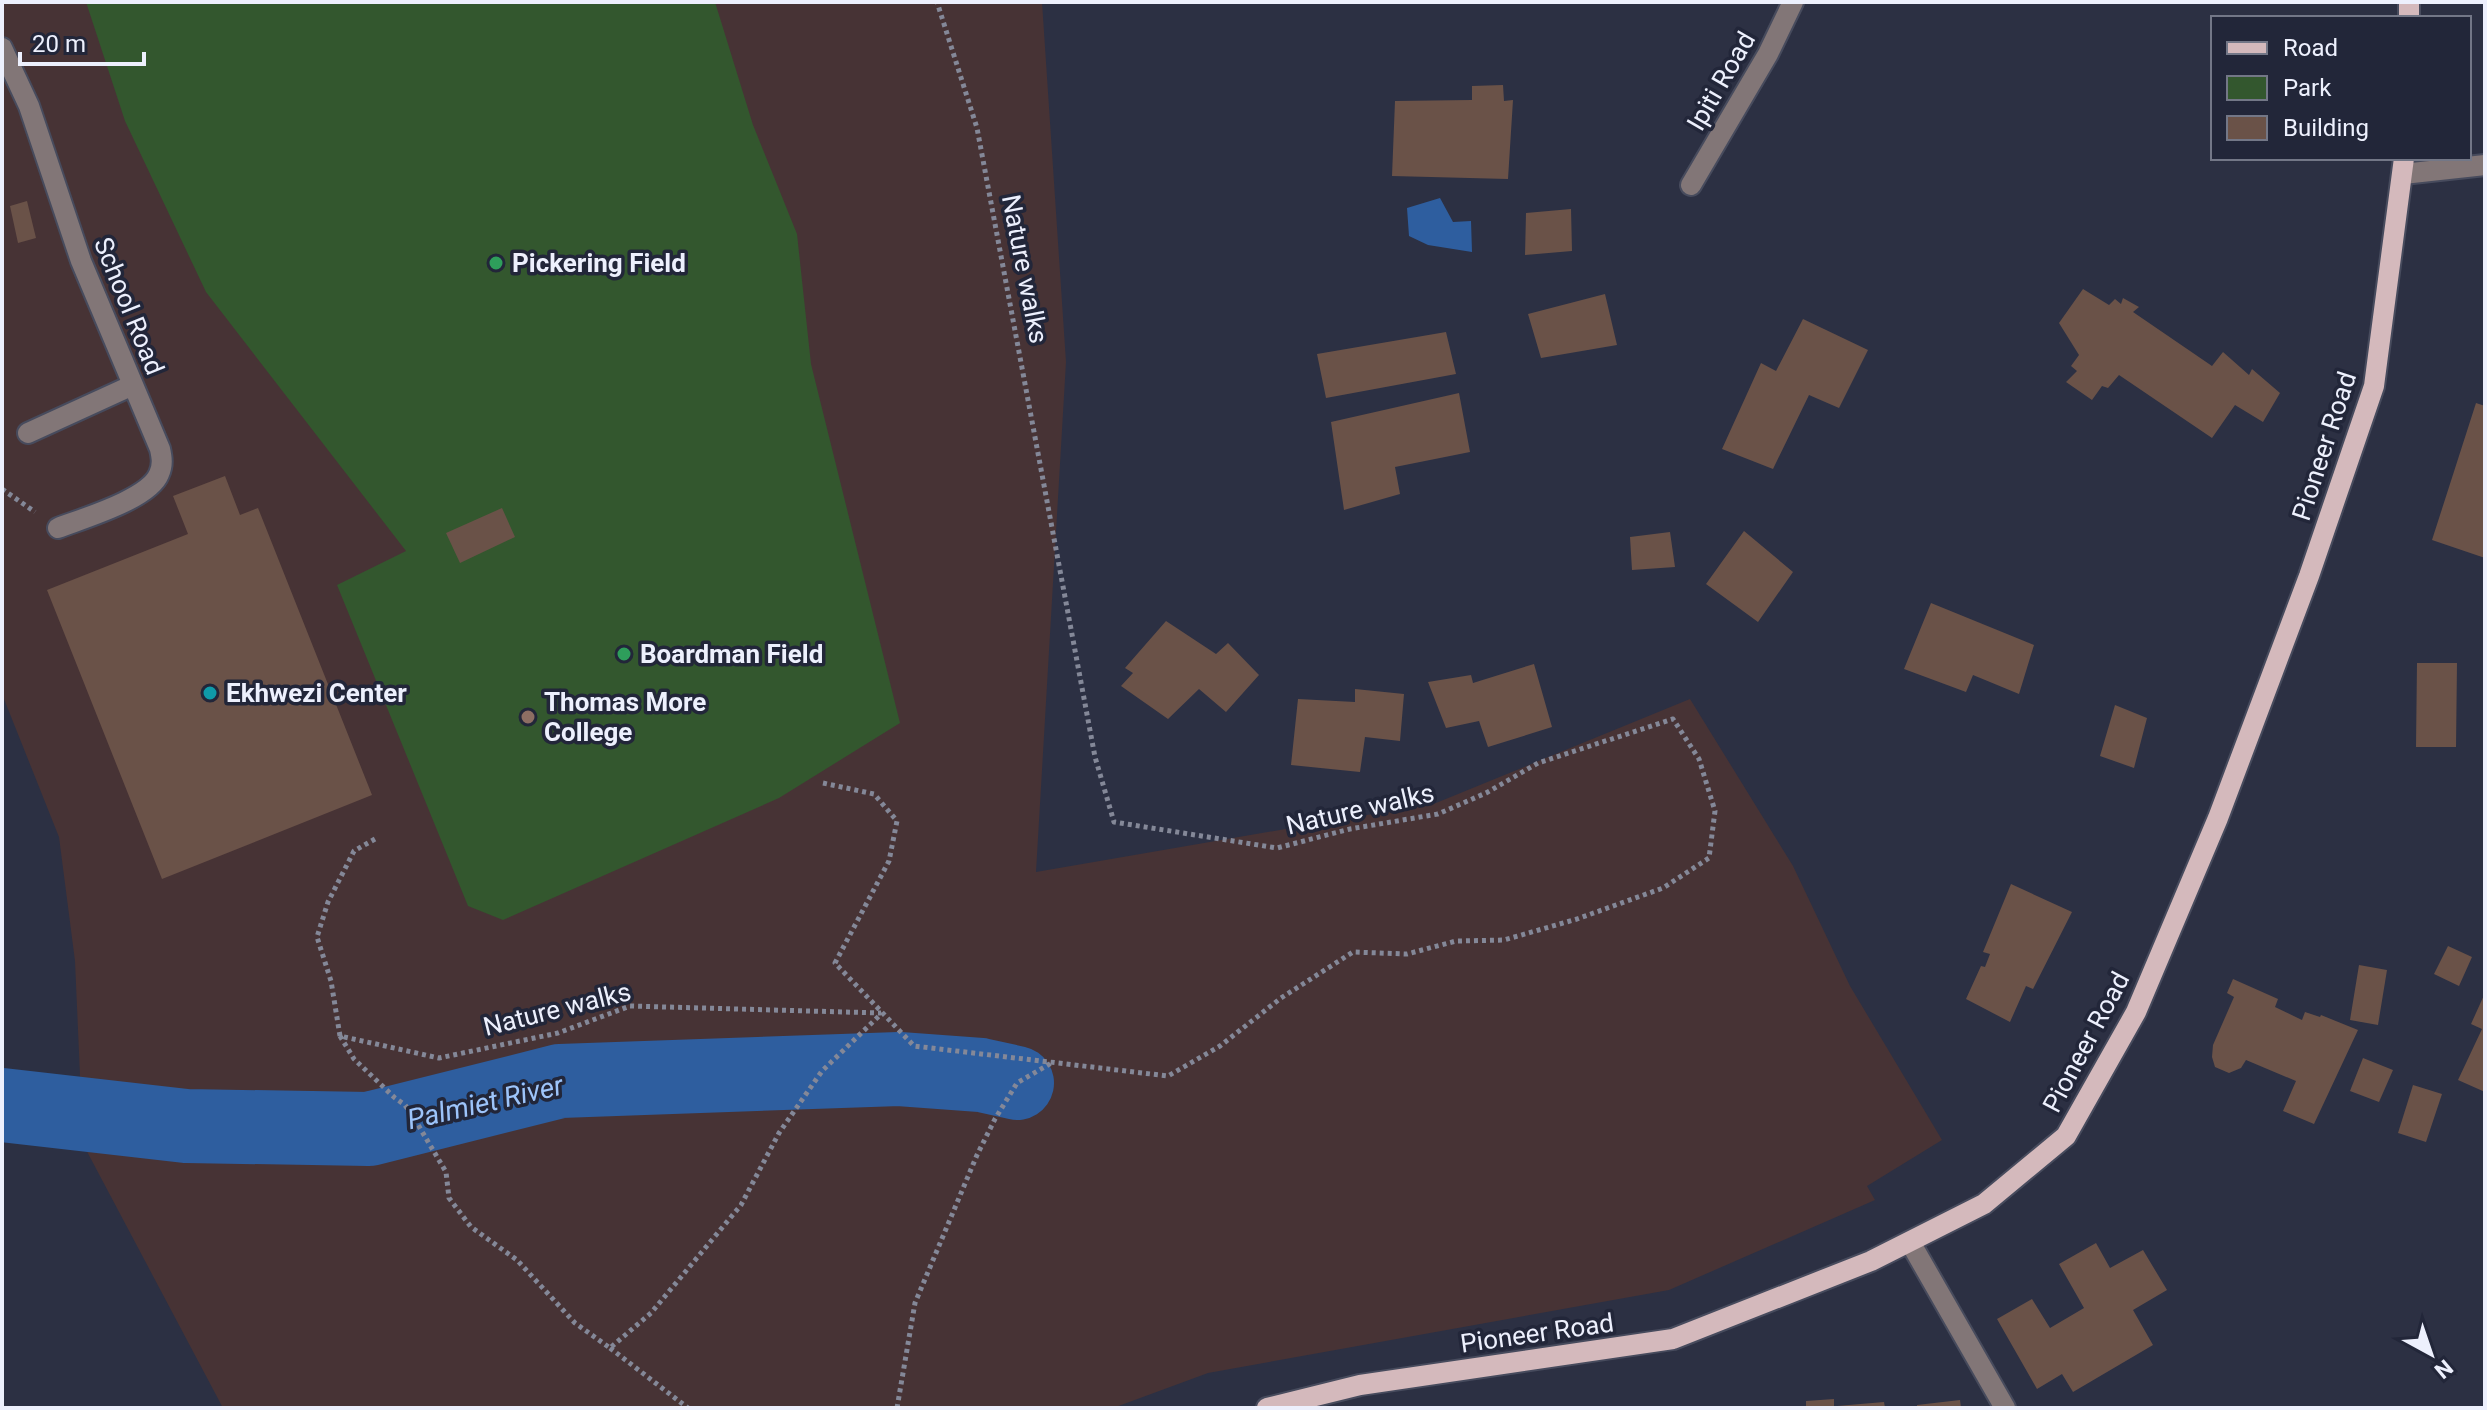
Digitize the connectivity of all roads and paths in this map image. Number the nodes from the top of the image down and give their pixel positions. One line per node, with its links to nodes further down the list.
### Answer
1 (937, 2): 14 (path, Nature walks)
2 (1793, 2): 6 (street, Ipiti Road)
3 (2, 48): 7 (street, School Road)
4 (2485, 165): 5 (street)
5 (2403, 166): 15 (main road, Pioneer Road)
6 (1691, 185)
7 (133, 385): 8 (street); 9 (street, School Road)
8 (28, 433)
9 (58, 528)
10 (823, 783): 12 (path, Nature walks)
11 (375, 839): 13 (path)
12 (882, 1013): 13 (path, Nature walks); 14 (path, Nature walks); 16 (path)
13 (340, 1036): 16 (path)
14 (1053, 1062): 18 (path)
15 (1910, 1242): 19 (main road, Pioneer Road); 20 (street)
16 (610, 1348): 17 (path)
17 (688, 1408)
18 (897, 1408)
19 (1267, 1408)
20 (2005, 1408)

